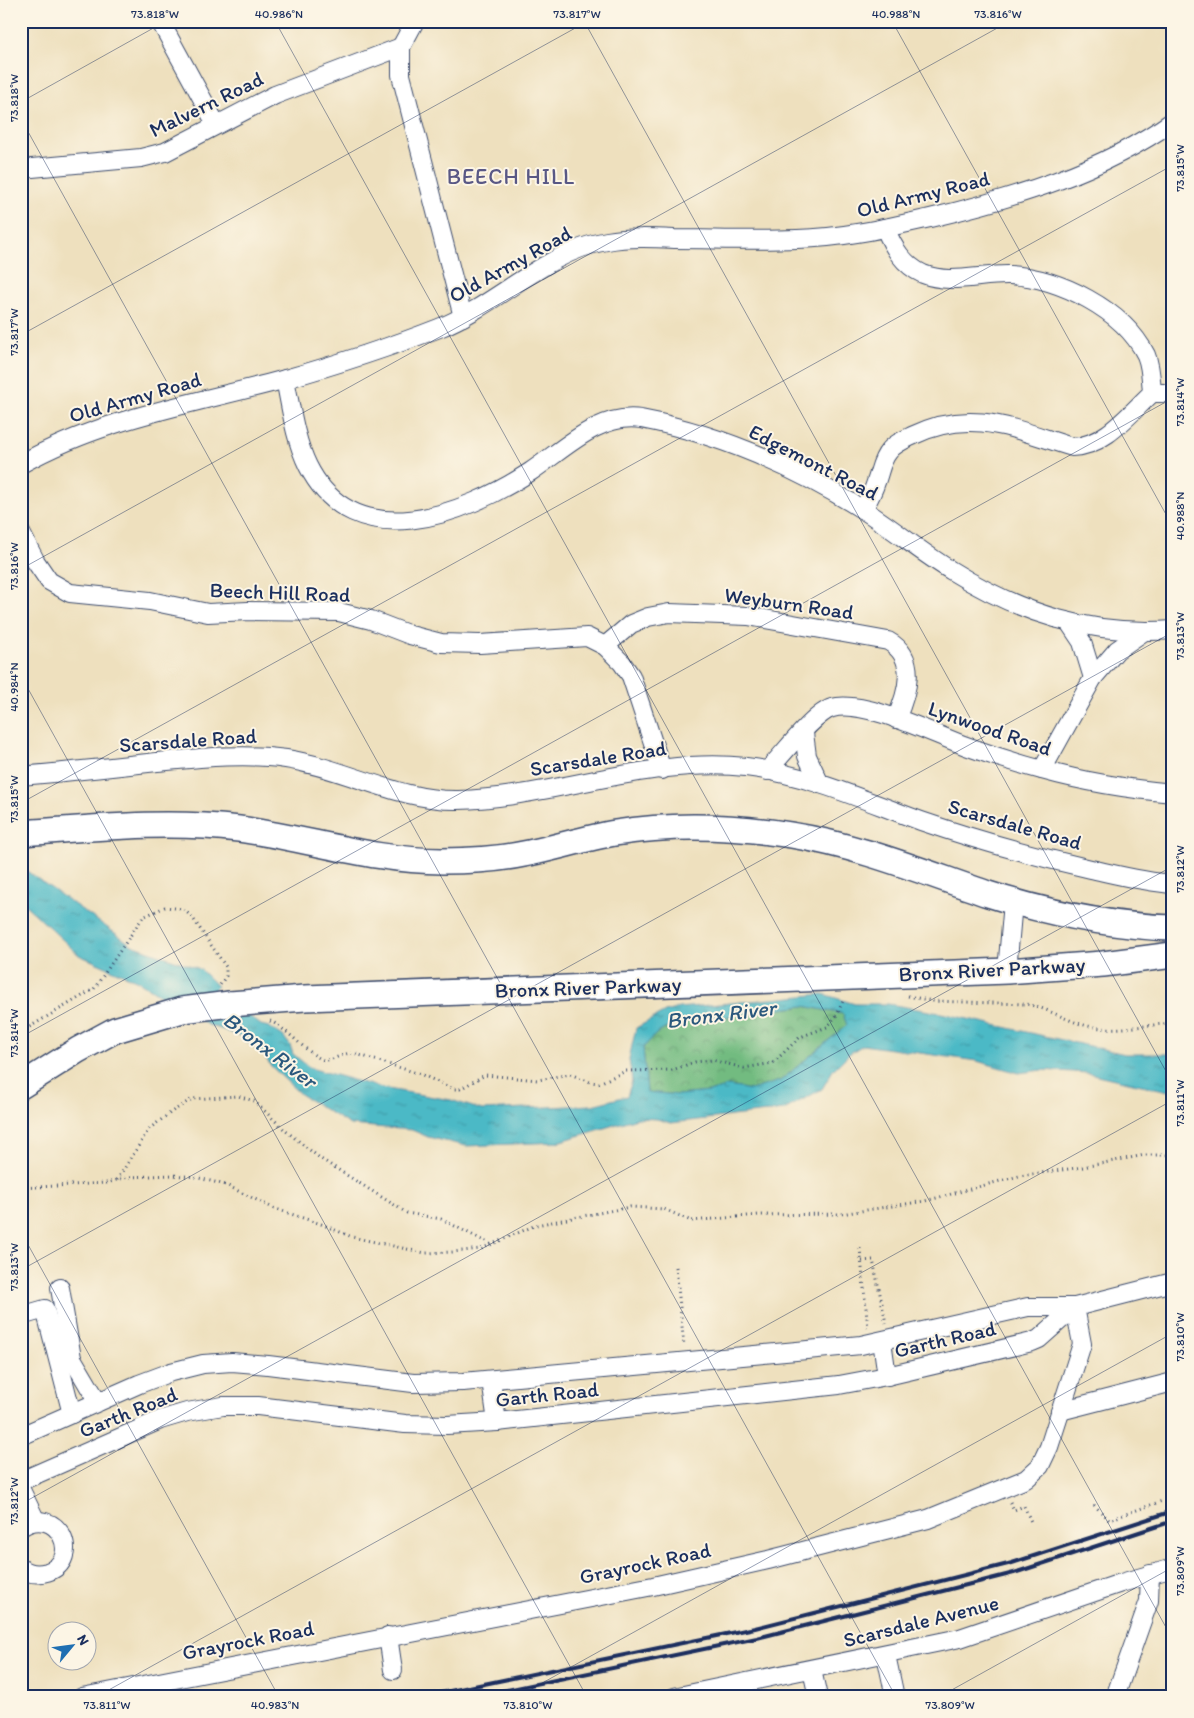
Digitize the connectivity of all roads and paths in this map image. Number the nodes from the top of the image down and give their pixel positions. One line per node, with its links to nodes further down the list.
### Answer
1 (160, 21): 5 (street)
2 (415, 21): 3 (street)
3 (401, 47): 5 (street, Malvern Road); 8 (street)
4 (1173, 121): 7 (street, Old Army Road)
5 (216, 124): 6 (street, Malvern Road)
6 (21, 169)
7 (884, 228): 8 (street, Old Army Road); 11 (street)
8 (463, 317): 9 (street, Old Army Road)
9 (285, 379): 12 (street, Old Army Road); 13 (street, Edgemont Road)
10 (1173, 392): 11 (street)
11 (1152, 393): 13 (street)
12 (21, 464)
13 (863, 510): 15 (street, Edgemont Road)
14 (21, 533): 18 (street, Beech Hill Road)
15 (1070, 624): 17 (street, Edgemont Road); 19 (street)
16 (1173, 630): 17 (street, Edgemont Road)
17 (1143, 632): 19 (street)
18 (605, 646): 20 (street, Weyburn Road); 22 (street, Beech Hill Road)
19 (1093, 678): 23 (street)
20 (896, 719): 21 (street, Lynwood Road); 23 (street, Lynwood Road)
21 (804, 732): 24 (street, Lynwood Road); 26 (street)
22 (662, 770): 24 (street, Scarsdale Road); 25 (street, Scarsdale Road)
23 (1042, 770): 27 (street, Lynwood Road)
24 (767, 771): 26 (street, Scarsdale Road)
25 (21, 776)
26 (820, 784): 29 (street, Scarsdale Road)
27 (1173, 793)
28 (21, 833): 30 (highway)
29 (1173, 884)
30 (1013, 902): 31 (highway); 33 (street)
31 (1173, 928)
32 (1173, 955): 33 (highway, Bronx River Parkway)
33 (1007, 971): 40 (highway, Bronx River Parkway, bridge)
34 (223, 980): 38 (path)
35 (846, 993): 39 (path)
36 (904, 995): 37 (path)
37 (1173, 1023)
38 (21, 1032)
39 (290, 1033)
40 (21, 1086)
41 (1173, 1155): 44 (path)
42 (117, 1180): 43 (path); 44 (path); 44 (path)
43 (21, 1188)
44 (493, 1245)
45 (860, 1248): 46 (path)
46 (862, 1261): 52 (path); 52 (path)
47 (676, 1267): 53 (path)
48 (1173, 1282): 50 (street, Garth Road)
49 (60, 1288): 57 (street)
50 (1075, 1307): 52 (street, Garth Road); 54 (street, Garth Road); 58 (street, Grayrock Road)
51 (21, 1316): 59 (street)
52 (879, 1333): 54 (street); 55 (street, Garth Road)
53 (684, 1351)
54 (887, 1376): 60 (street, Garth Road)
55 (491, 1380): 57 (street, Garth Road); 60 (street)
56 (1173, 1382): 58 (street)
57 (98, 1402): 59 (street, Garth Road)
58 (1060, 1412): 63 (street, Grayrock Road)
59 (72, 1414): 61 (street, Garth Road)
60 (497, 1422): 62 (street, Garth Road)
61 (21, 1436)
62 (21, 1481)
63 (1003, 1488): 68 (path); 72 (street, Grayrock Road)
64 (21, 1490): 67 (street)
65 (1173, 1497): 66 (path)
66 (1094, 1506)
67 (29, 1524): 69 (street)
68 (1032, 1524)
69 (21, 1568)
70 (1173, 1568): 71 (street, Scarsdale Avenue)
71 (1150, 1574): 73 (street, Scarsdale Avenue); 80 (street)
72 (388, 1636): 74 (street); 77 (street, Grayrock Road)
73 (886, 1655): 75 (street, Scarsdale Avenue); 79 (street)
74 (393, 1670)
75 (812, 1670): 76 (street, Scarsdale Avenue); 78 (street)
76 (684, 1696)
77 (82, 1697)
78 (818, 1697)
79 (895, 1697)
80 (1116, 1697)

